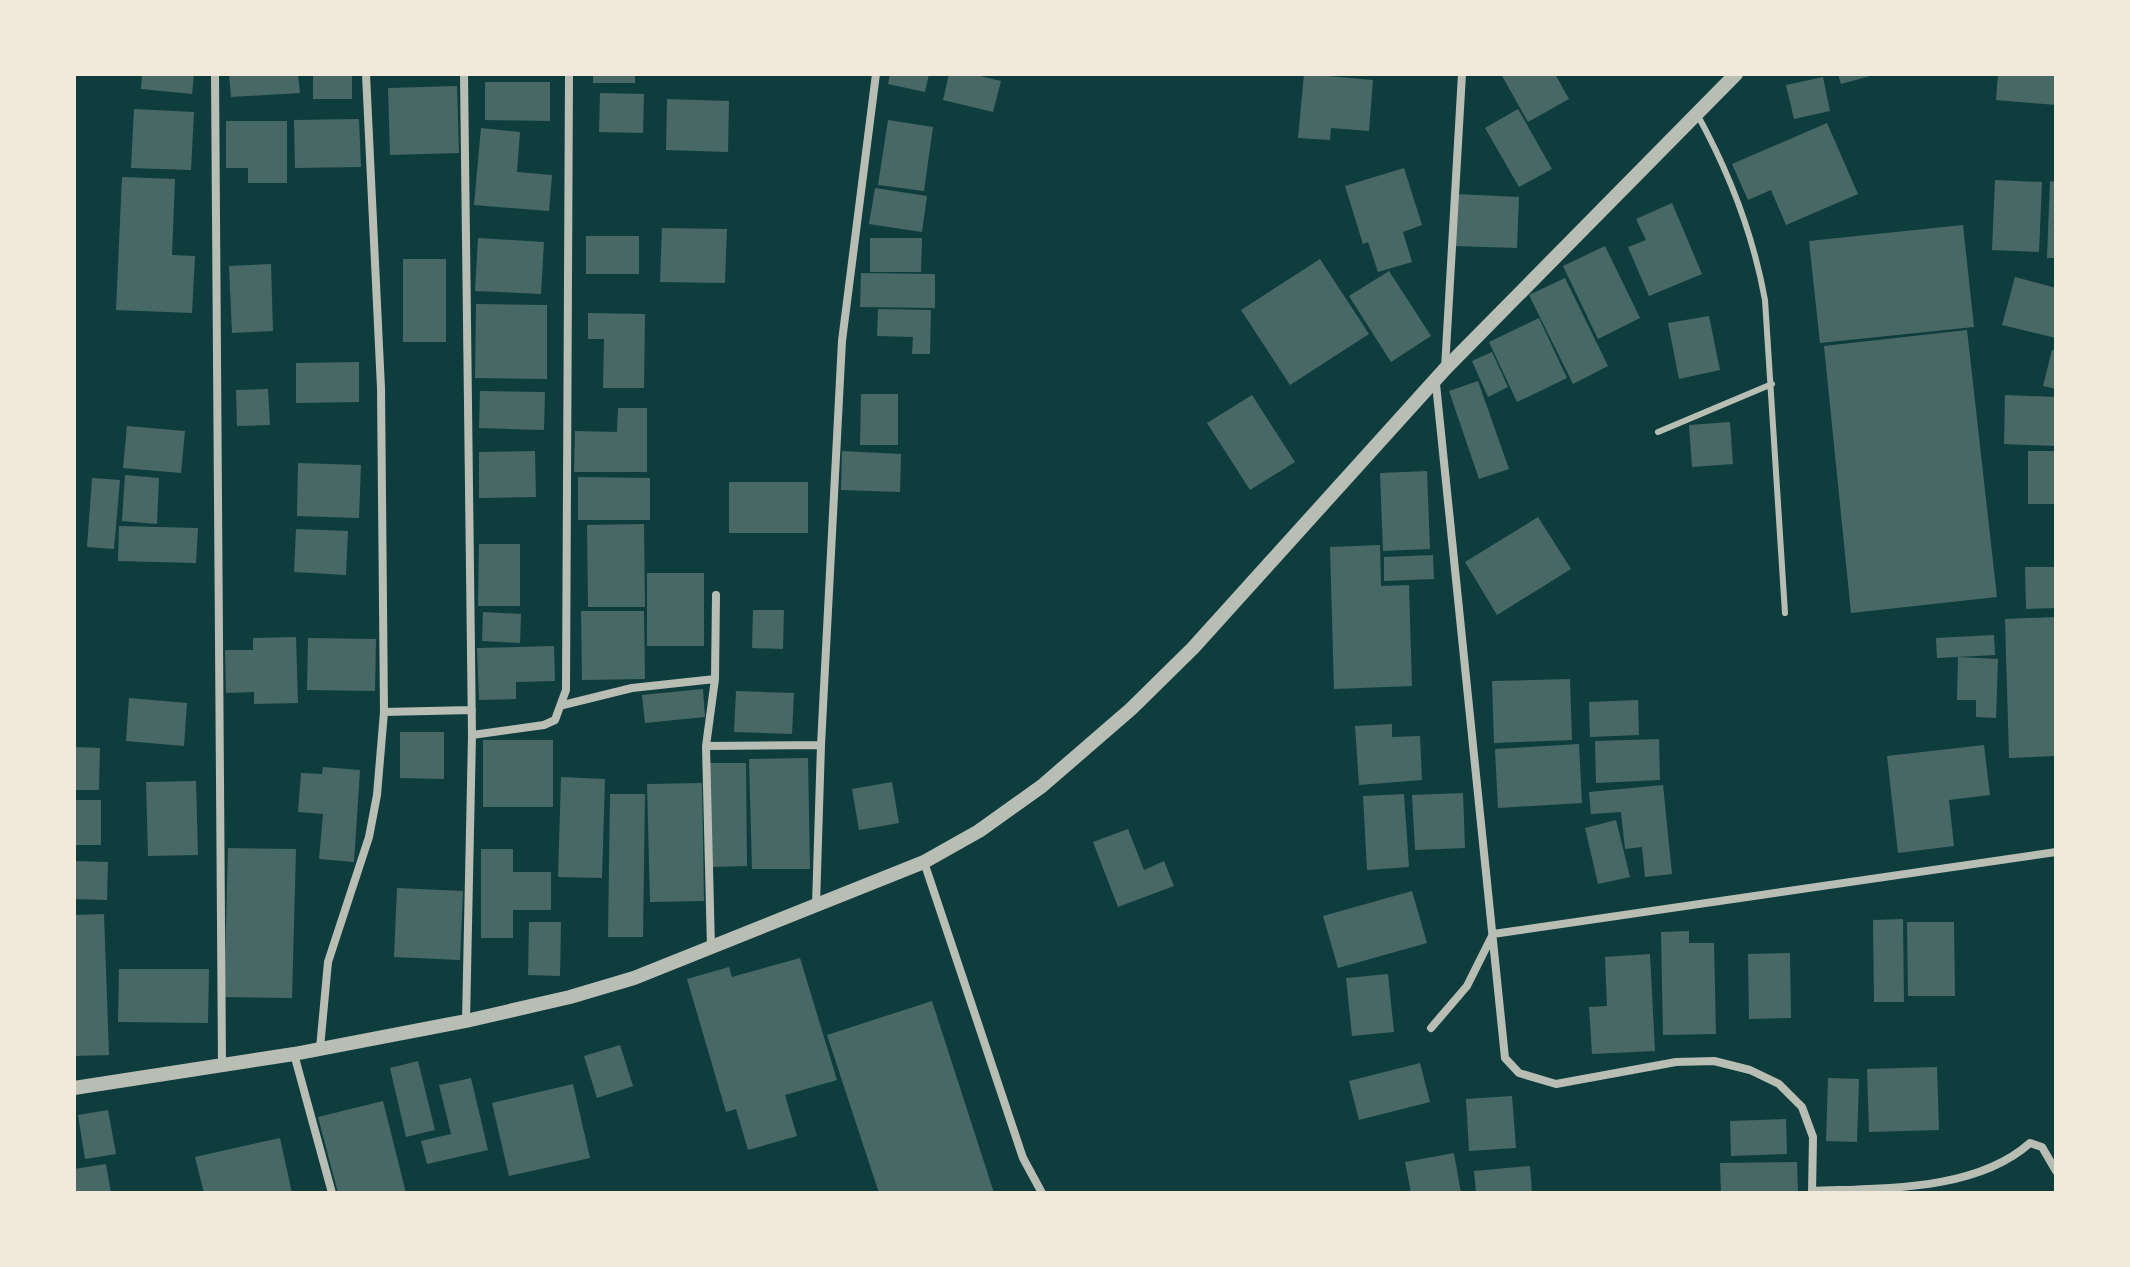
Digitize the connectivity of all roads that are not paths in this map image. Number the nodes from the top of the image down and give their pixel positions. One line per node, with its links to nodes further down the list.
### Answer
1 (215, 74): 31 (street)
2 (366, 74): 18 (street)
3 (464, 74): 17 (street)
4 (569, 74): 16 (street)
5 (876, 74): 20 (street)
6 (1462, 74): 9 (street)
7 (1736, 74): 8 (street)
8 (1697, 114): 9 (street); 11 (lane)
9 (1445, 369): 10 (street)
10 (1436, 384): 23 (street); 25 (street)
11 (1772, 384): 12 (lane); 14 (lane)
12 (1658, 432)
13 (716, 595): 15 (street)
14 (1785, 613)
15 (715, 679): 16 (street); 21 (street)
16 (563, 705): 19 (street)
17 (472, 710): 18 (street); 19 (street)
18 (384, 712): 29 (street)
19 (472, 735): 27 (street)
20 (821, 745): 21 (street); 24 (street)
21 (706, 746): 26 (street)
22 (2056, 852): 25 (street)
23 (924, 862): 24 (street); 36 (street)
24 (816, 906): 26 (street)
25 (1493, 934): 28 (street); 34 (street)
26 (711, 948): 27 (street)
27 (466, 1021): 29 (street)
28 (1431, 1028)
29 (320, 1048): 30 (street)
30 (294, 1054): 31 (street); 35 (street)
31 (222, 1065): 32 (street)
32 (74, 1088)
33 (2056, 1171): 34 (street)
34 (1812, 1192)
35 (332, 1193)
36 (1042, 1193)

